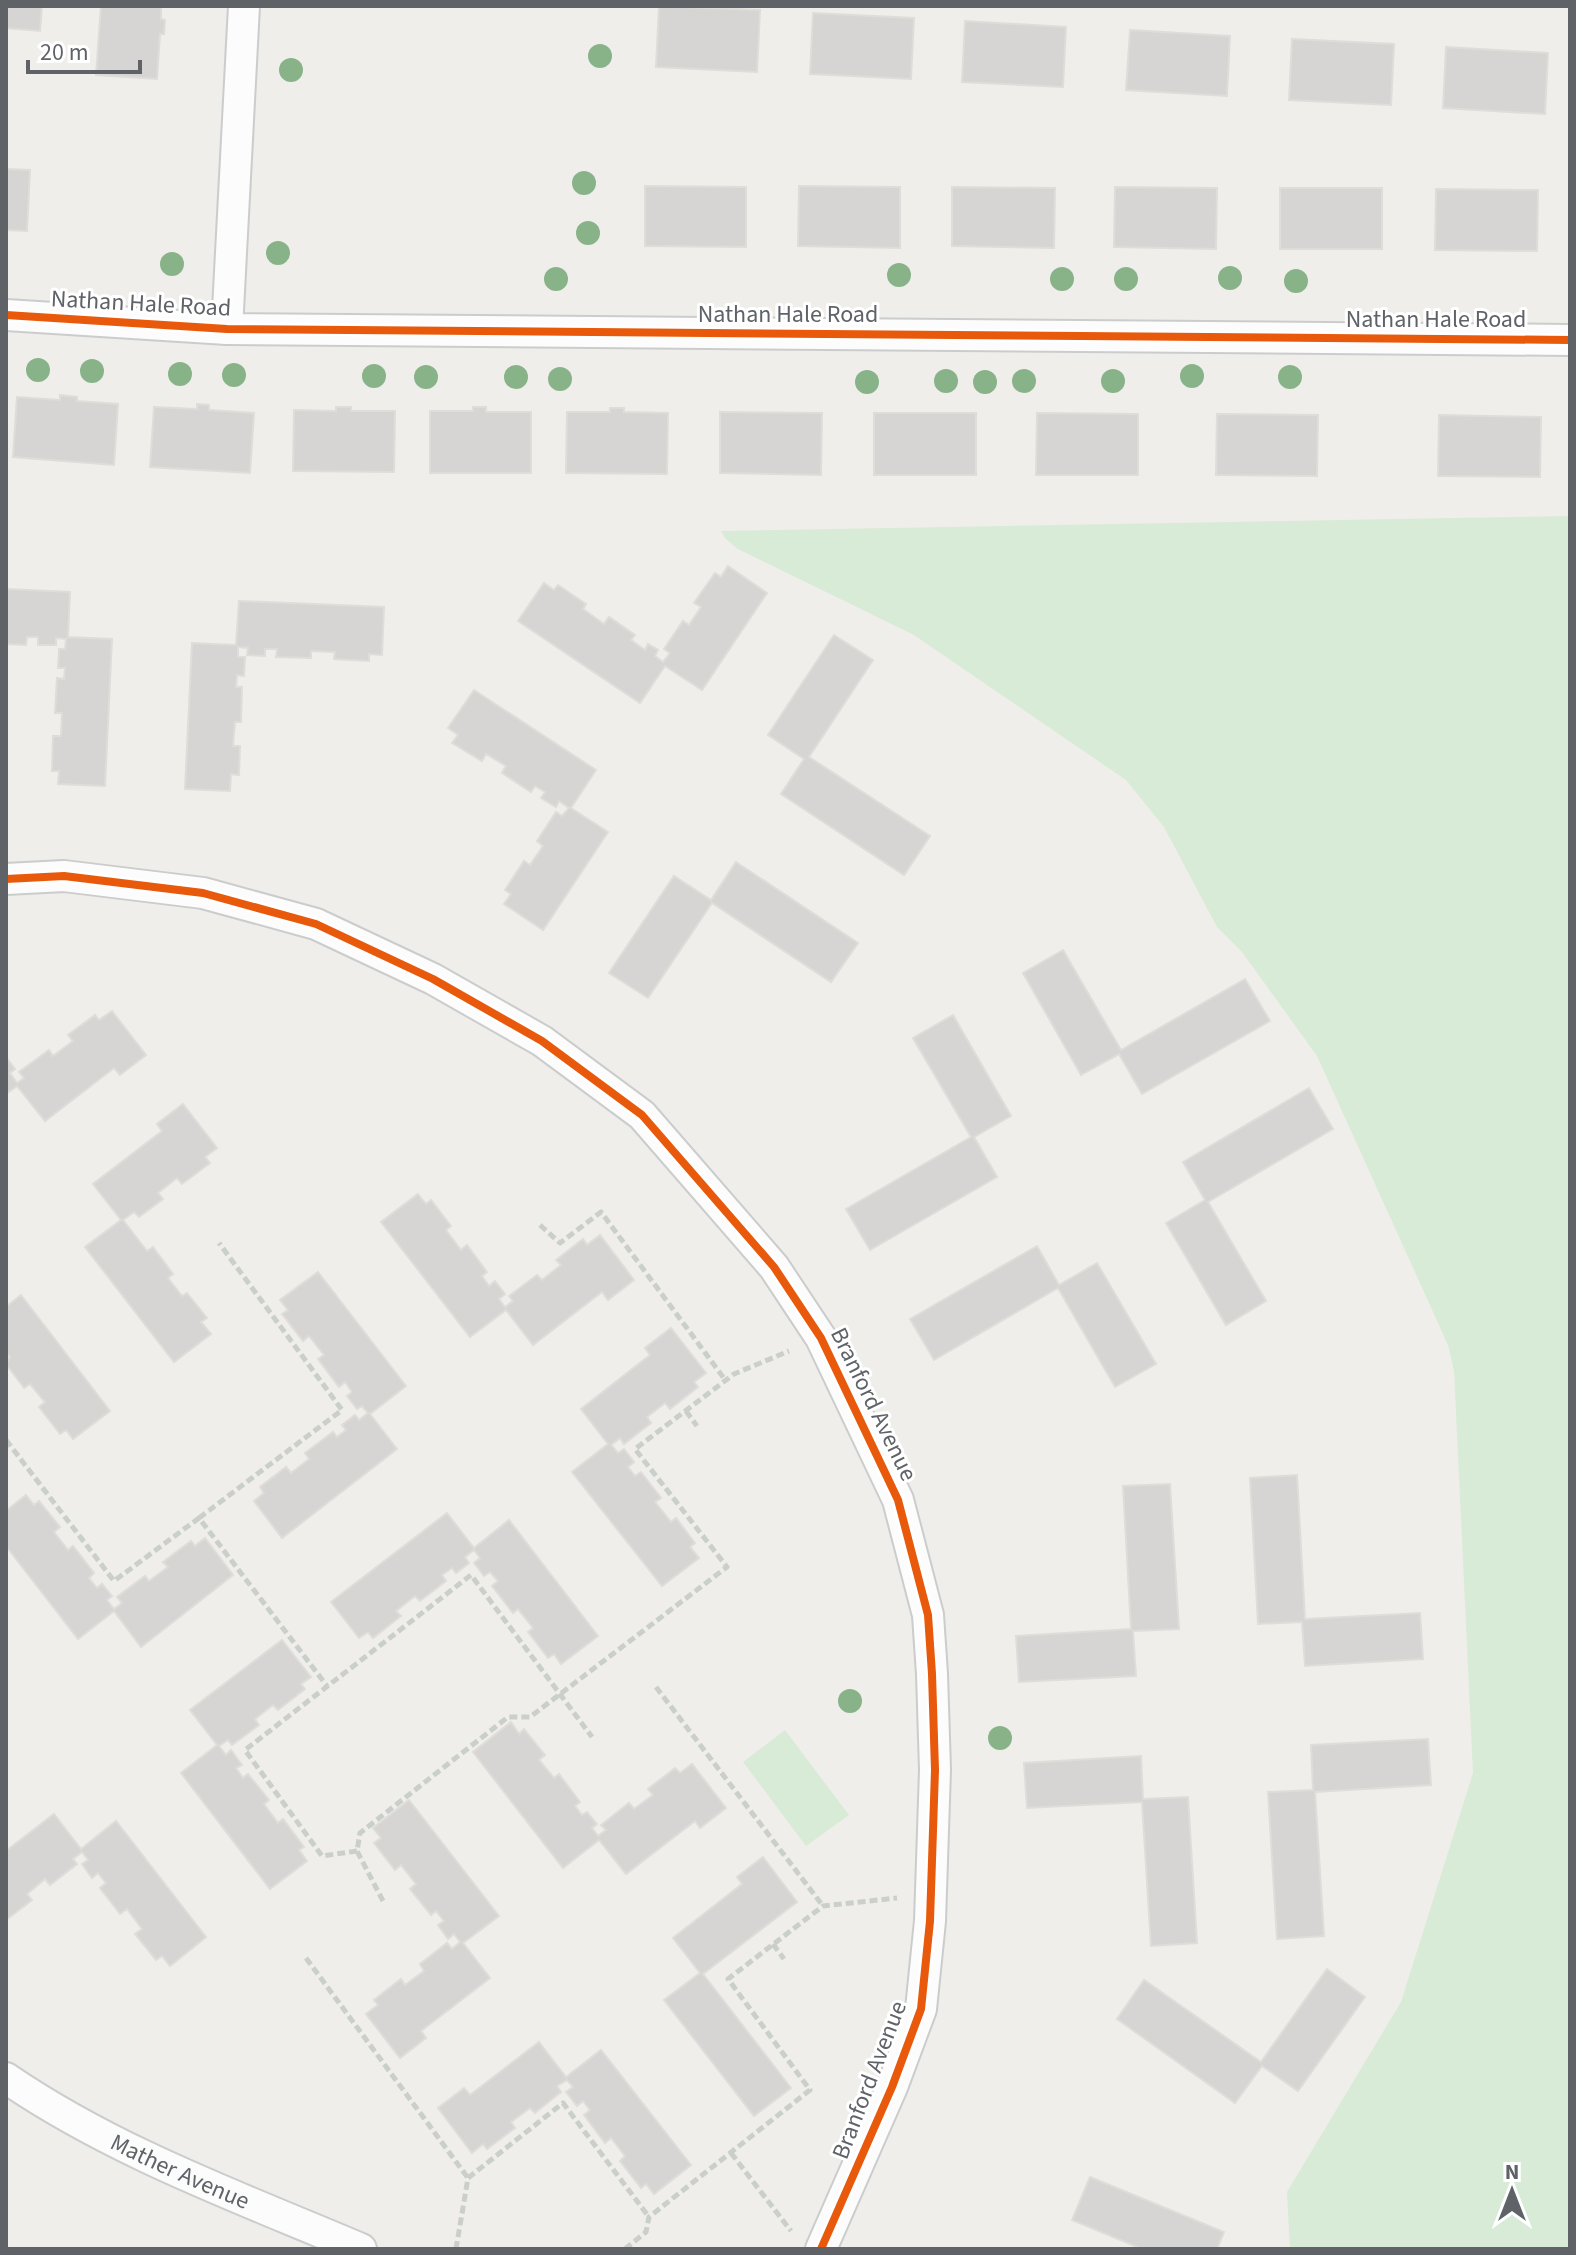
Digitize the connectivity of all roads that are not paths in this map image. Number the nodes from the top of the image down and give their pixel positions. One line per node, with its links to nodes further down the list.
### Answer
1 (244, 6): 3 (street)
2 (6, 315): 3 (street, Nathan Hale Road)
3 (227, 329): 4 (street, Nathan Hale Road)
4 (1570, 340)
5 (6, 879): 7 (street, Branford Avenue)
6 (6, 2078): 8 (street, Mather Avenue)
7 (822, 2248)
8 (361, 2249)

